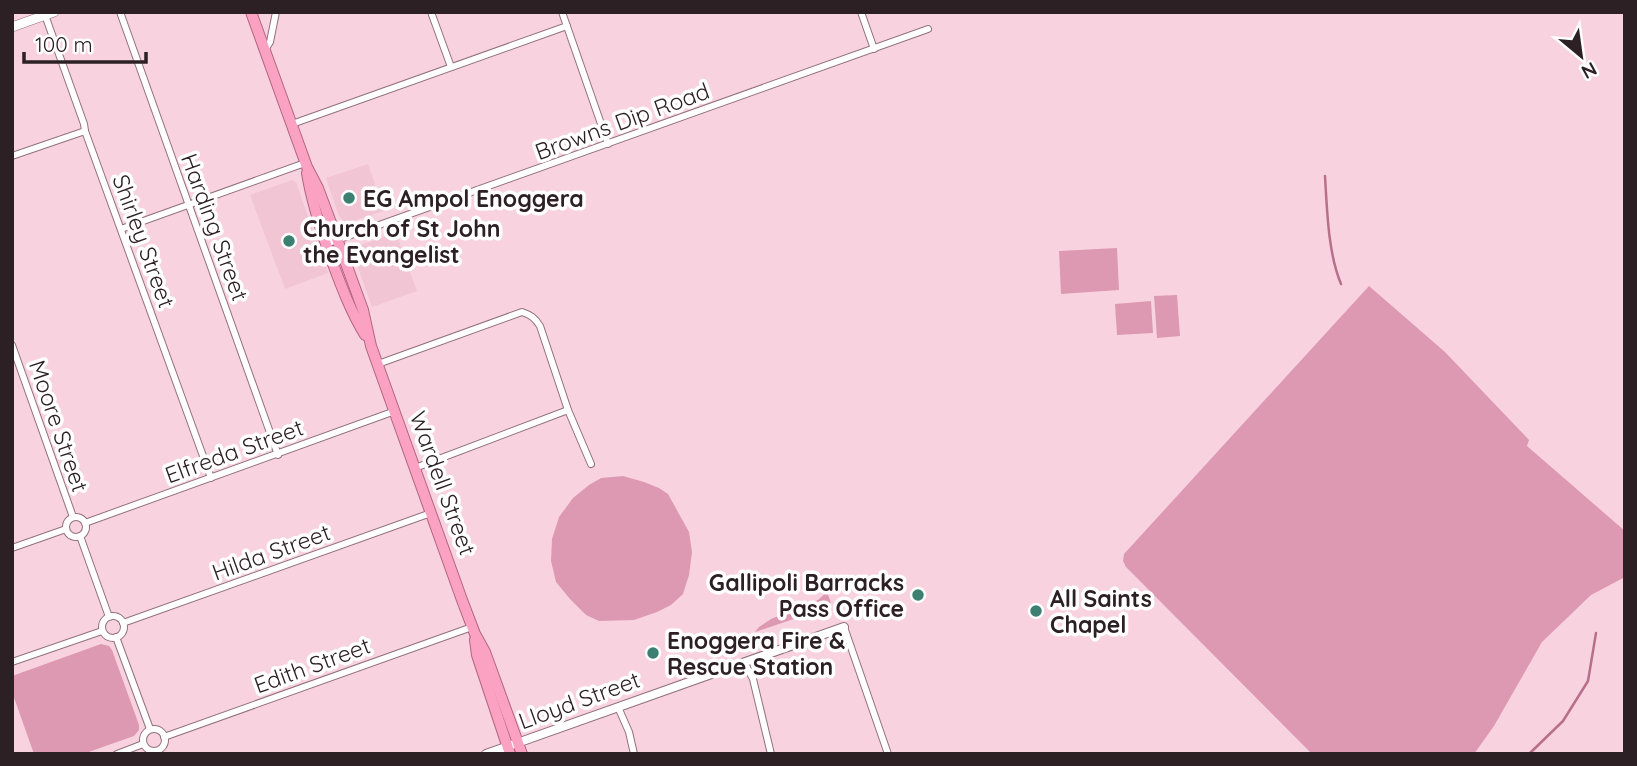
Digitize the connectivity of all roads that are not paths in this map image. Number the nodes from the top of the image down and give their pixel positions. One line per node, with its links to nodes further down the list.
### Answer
1 (120, 12): 19 (street, Harding Street)
2 (251, 12): 12 (highway, Wardell Street)
3 (276, 12): 12 (street)
4 (431, 12): 13 (street)
5 (562, 12): 8 (street)
6 (861, 12): 11 (street)
7 (50, 14): 9 (main road); 15 (street, Shirley Street)
8 (566, 26): 13 (street); 16 (street)
9 (12, 27)
10 (928, 29): 11 (street, Browns Dip Road)
11 (874, 48): 16 (street, Browns Dip Road)
12 (265, 51): 14 (highway, Wardell Street)
13 (451, 67): 14 (street)
14 (291, 125): 18 (highway, Wardell Street)
15 (85, 131): 17 (street); 20 (street, Shirley Street)
16 (608, 144): 21 (street, Browns Dip Road)
17 (12, 156)
18 (306, 165): 19 (street); 21 (highway, Wardell Street)
19 (188, 204): 20 (street); 26 (street, Harding Street)
20 (121, 229): 29 (street, Shirley Street)
21 (332, 242): 23 (highway, Wardell Street)
22 (12, 345): 31 (street, Moore Street)
23 (377, 364): 24 (street); 25 (highway, Wardell Street)
24 (568, 410): 27 (street); 28 (street)
25 (395, 411): 26 (street, Elfreda Street); 28 (highway, Wardell Street)
26 (278, 454): 29 (street, Elfreda Street)
27 (591, 464)
28 (415, 468): 30 (highway, Wardell Street)
29 (211, 478): 32 (street, Elfreda Street)
30 (431, 513): 37 (street, Hilda Street); 39 (highway, Wardell Street)
31 (73, 517): 32 (street); 33 (street)
32 (85, 523): 34 (street)
33 (66, 529): 34 (street); 35 (street)
34 (80, 536): 36 (street)
35 (12, 548)
36 (109, 617): 37 (street); 40 (street)
37 (123, 623): 41 (street)
38 (844, 627): 43 (street, Lloyd Street); 54 (street)
39 (473, 630): 46 (street, Edith Street); 48 (highway, Wardell Street)
40 (102, 631): 41 (street); 42 (street)
41 (116, 637): 45 (street)
42 (12, 662)
43 (744, 662): 44 (street, Lloyd Street); 53 (street)
44 (618, 707): 48 (street, Lloyd Street); 52 (street)
45 (150, 729): 46 (street); 47 (street)
46 (164, 737): 49 (street)
47 (143, 744): 49 (street); 50 (street)
48 (514, 749): 51 (street, Lloyd Street)
49 (158, 752)
50 (117, 754)
51 (486, 754)
52 (634, 754)
53 (771, 754)
54 (888, 754)

